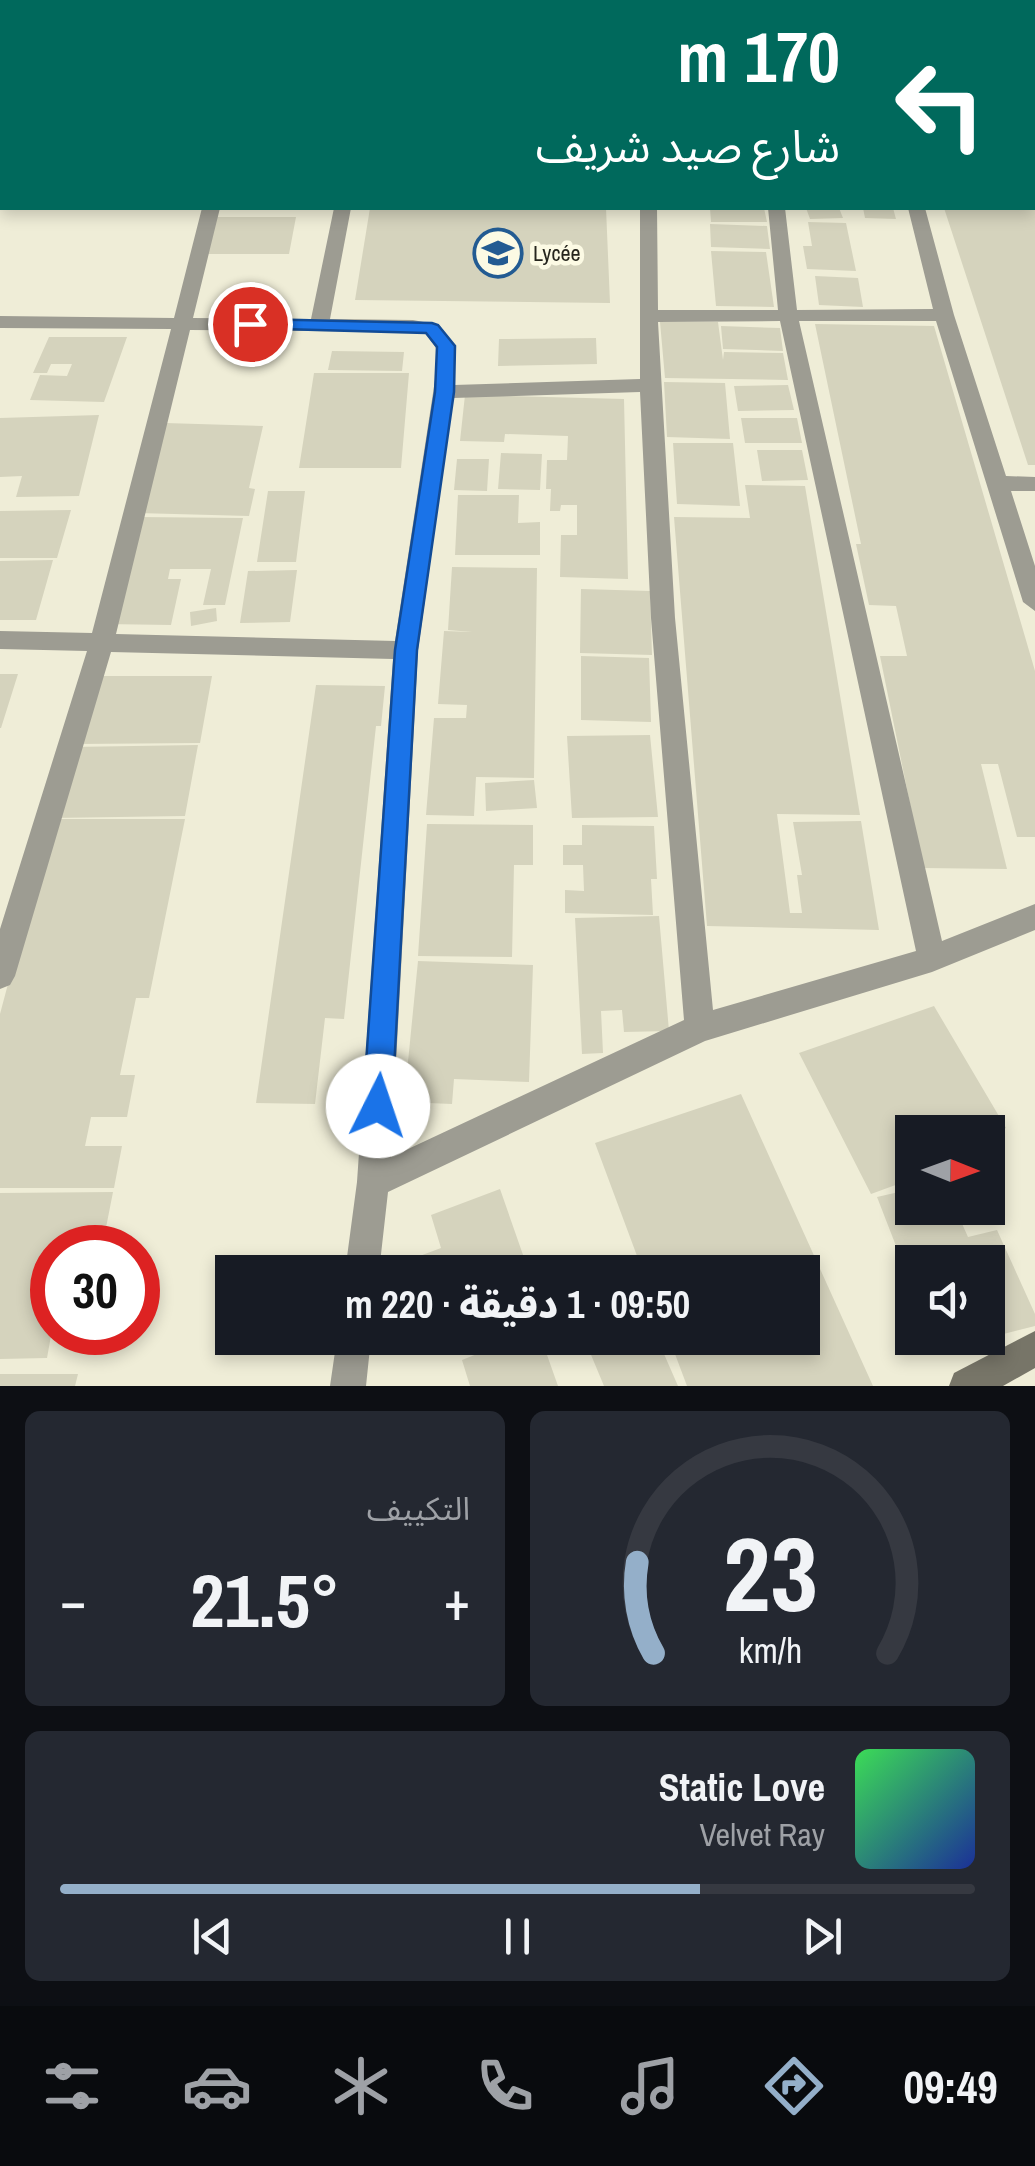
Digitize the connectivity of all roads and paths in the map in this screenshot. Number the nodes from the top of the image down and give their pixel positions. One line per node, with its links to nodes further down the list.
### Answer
1 (209, 210): 10 (street)
2 (342, 210): 11 (street)
3 (648, 210): 6 (street)
4 (776, 210): 7 (street)
5 (918, 210): 8 (street)
6 (647, 316): 7 (street); 12 (street)
7 (788, 316): 8 (street); 21 (street)
8 (944, 316): 14 (street)
9 (0, 322): 10 (street)
10 (180, 323): 11 (street); 18 (street)
11 (320, 325): 13 (street)
12 (652, 385): 13 (street); 23 (street)
13 (444, 392): 19 (street)
14 (995, 483): 15 (street); 16 (street)
15 (1035, 484)
16 (1035, 602)
17 (0, 640): 18 (street)
18 (102, 641): 19 (street); 22 (street)
19 (406, 650): 24 (street)
20 (1035, 917): 21 (street)
21 (932, 958): 23 (street)
22 (0, 976)
23 (700, 1028): 24 (street)
24 (373, 1182): 25 (street)
25 (364, 1255)
26 (1035, 1349): 29 (main road)
27 (352, 1355): 28 (street)
28 (348, 1386)
29 (967, 1386)

